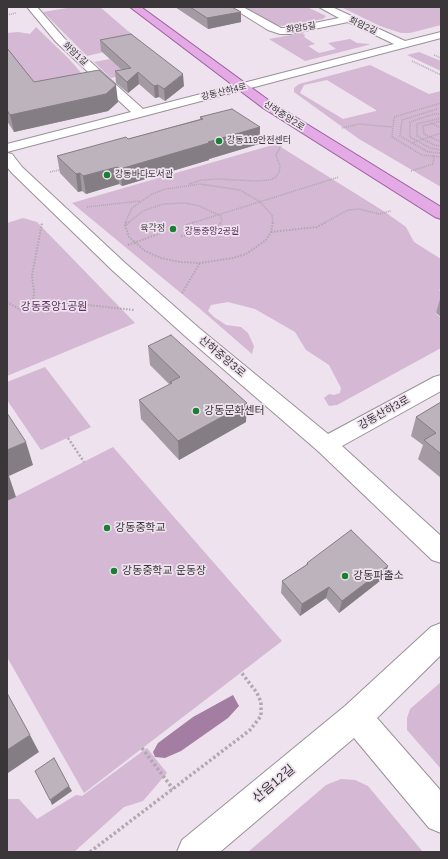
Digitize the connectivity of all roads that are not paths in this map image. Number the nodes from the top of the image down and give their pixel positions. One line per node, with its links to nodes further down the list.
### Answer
1 (32, 7): 9 (street, 화암1길)
2 (135, 7): 8 (main road, 산하중앙2로)
3 (236, 7): 5 (street, 화암5길)
4 (324, 7): 5 (street, 화암2길)
5 (347, 19): 7 (street, 화암2길)
6 (441, 35): 7 (street, 강동산하4로)
7 (403, 44): 8 (street, 강동산하4로)
8 (241, 87): 9 (street, 강동산하4로); 12 (main road, 산하중앙2로)
9 (140, 113): 10 (street, 강동산하4로)
10 (7, 148)
11 (7, 157): 14 (street, 산하중앙3로)
12 (441, 214)
13 (441, 382): 14 (street, 강동산하3로)
14 (326, 445): 15 (street, 산하중앙3로)
15 (441, 552)
16 (441, 636): 17 (street, 산음12길)
17 (356, 717): 18 (street); 19 (street, 산음12길)
18 (441, 816)
19 (194, 852)

